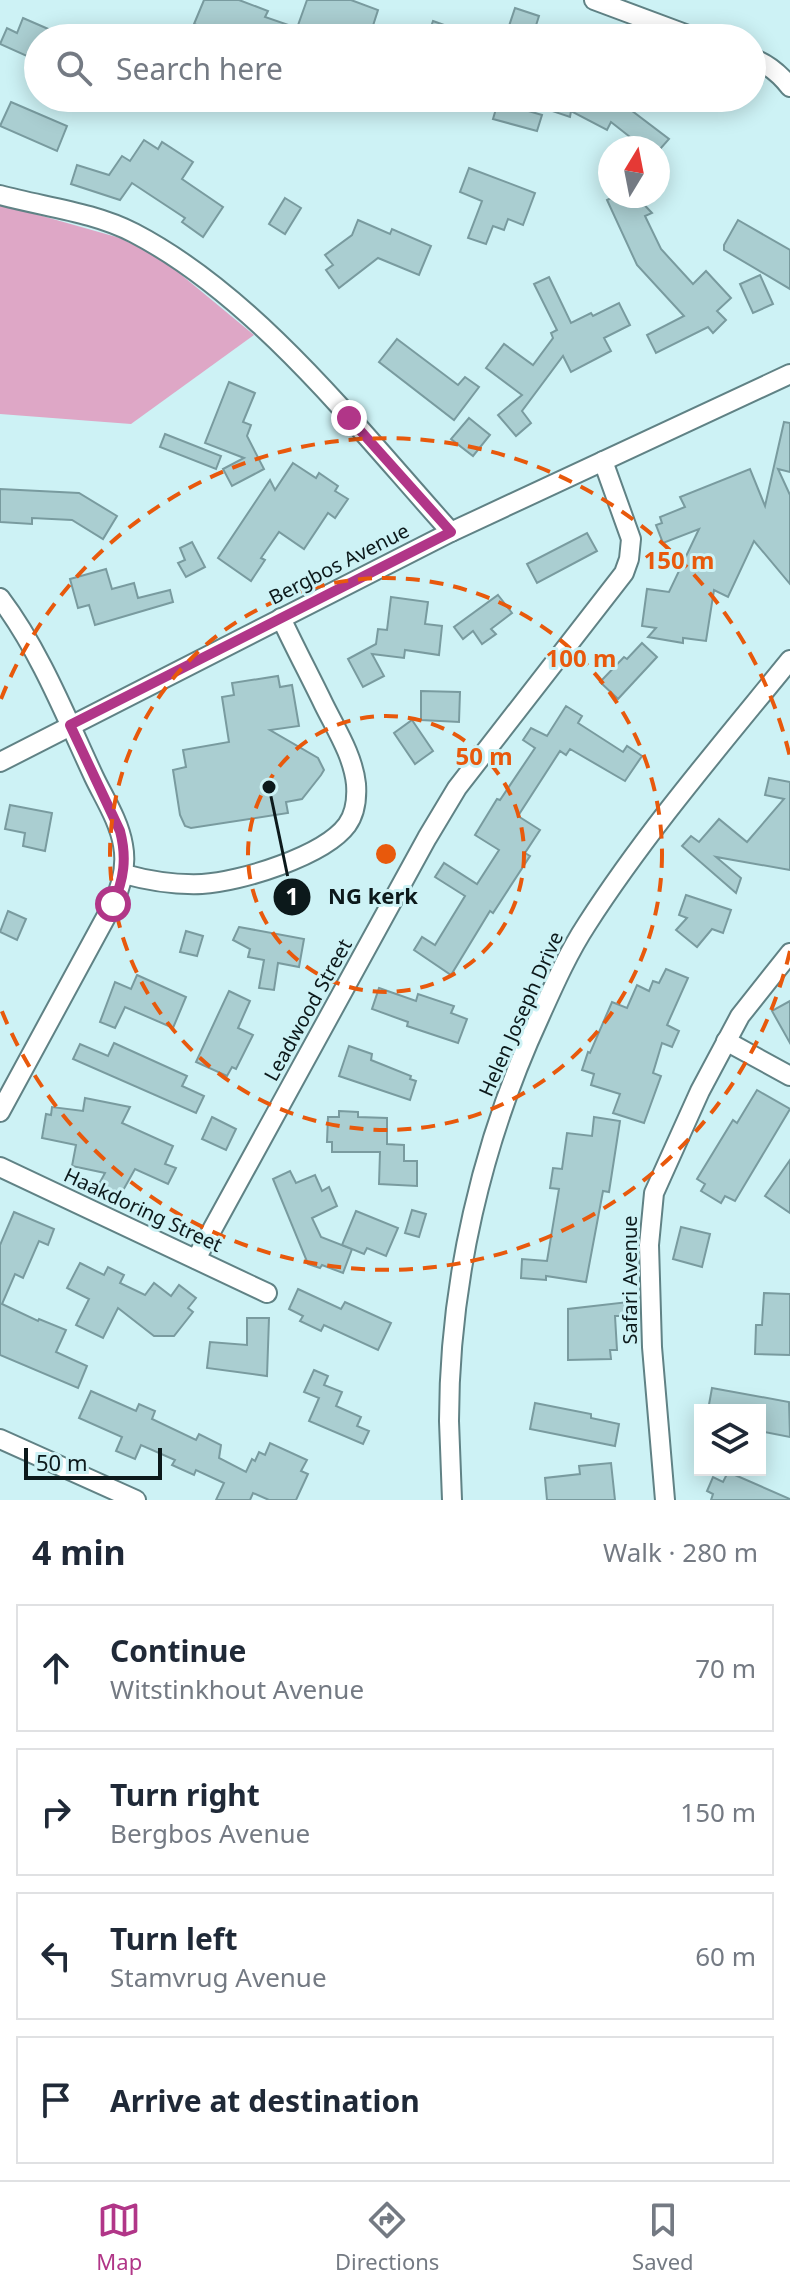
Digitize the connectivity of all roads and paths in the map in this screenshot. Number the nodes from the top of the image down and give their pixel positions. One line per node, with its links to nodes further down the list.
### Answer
1 (594, 0): 2 (street)
2 (658, 24)
3 (766, 65): 4 (street)
4 (790, 87)
5 (0, 195): 8 (street)
6 (790, 374): 7 (street, Bergbos Avenue)
7 (603, 461): 8 (street, Bergbos Avenue); 20 (street, Leadwood Street)
8 (451, 532): 10 (street, Bergbos Avenue)
9 (0, 598): 12 (street)
10 (281, 618): 12 (street, Bergbos Avenue); 14 (street)
11 (790, 660): 24 (street, Helen Joseph Drive)
12 (70, 725): 13 (street, Bergbos Avenue); 14 (street)
13 (0, 762)
14 (124, 874): 18 (street)
15 (790, 953): 16 (street, Safari Avenue)
16 (726, 1041): 17 (street); 25 (street, Safari Avenue)
17 (790, 1076)
18 (0, 1112)
19 (0, 1167): 20 (street, Haakdoring Street)
20 (196, 1259): 21 (street, Haakdoring Street)
21 (267, 1293)
22 (0, 1439): 23 (street)
23 (136, 1500)
24 (452, 1500)
25 (665, 1500)

